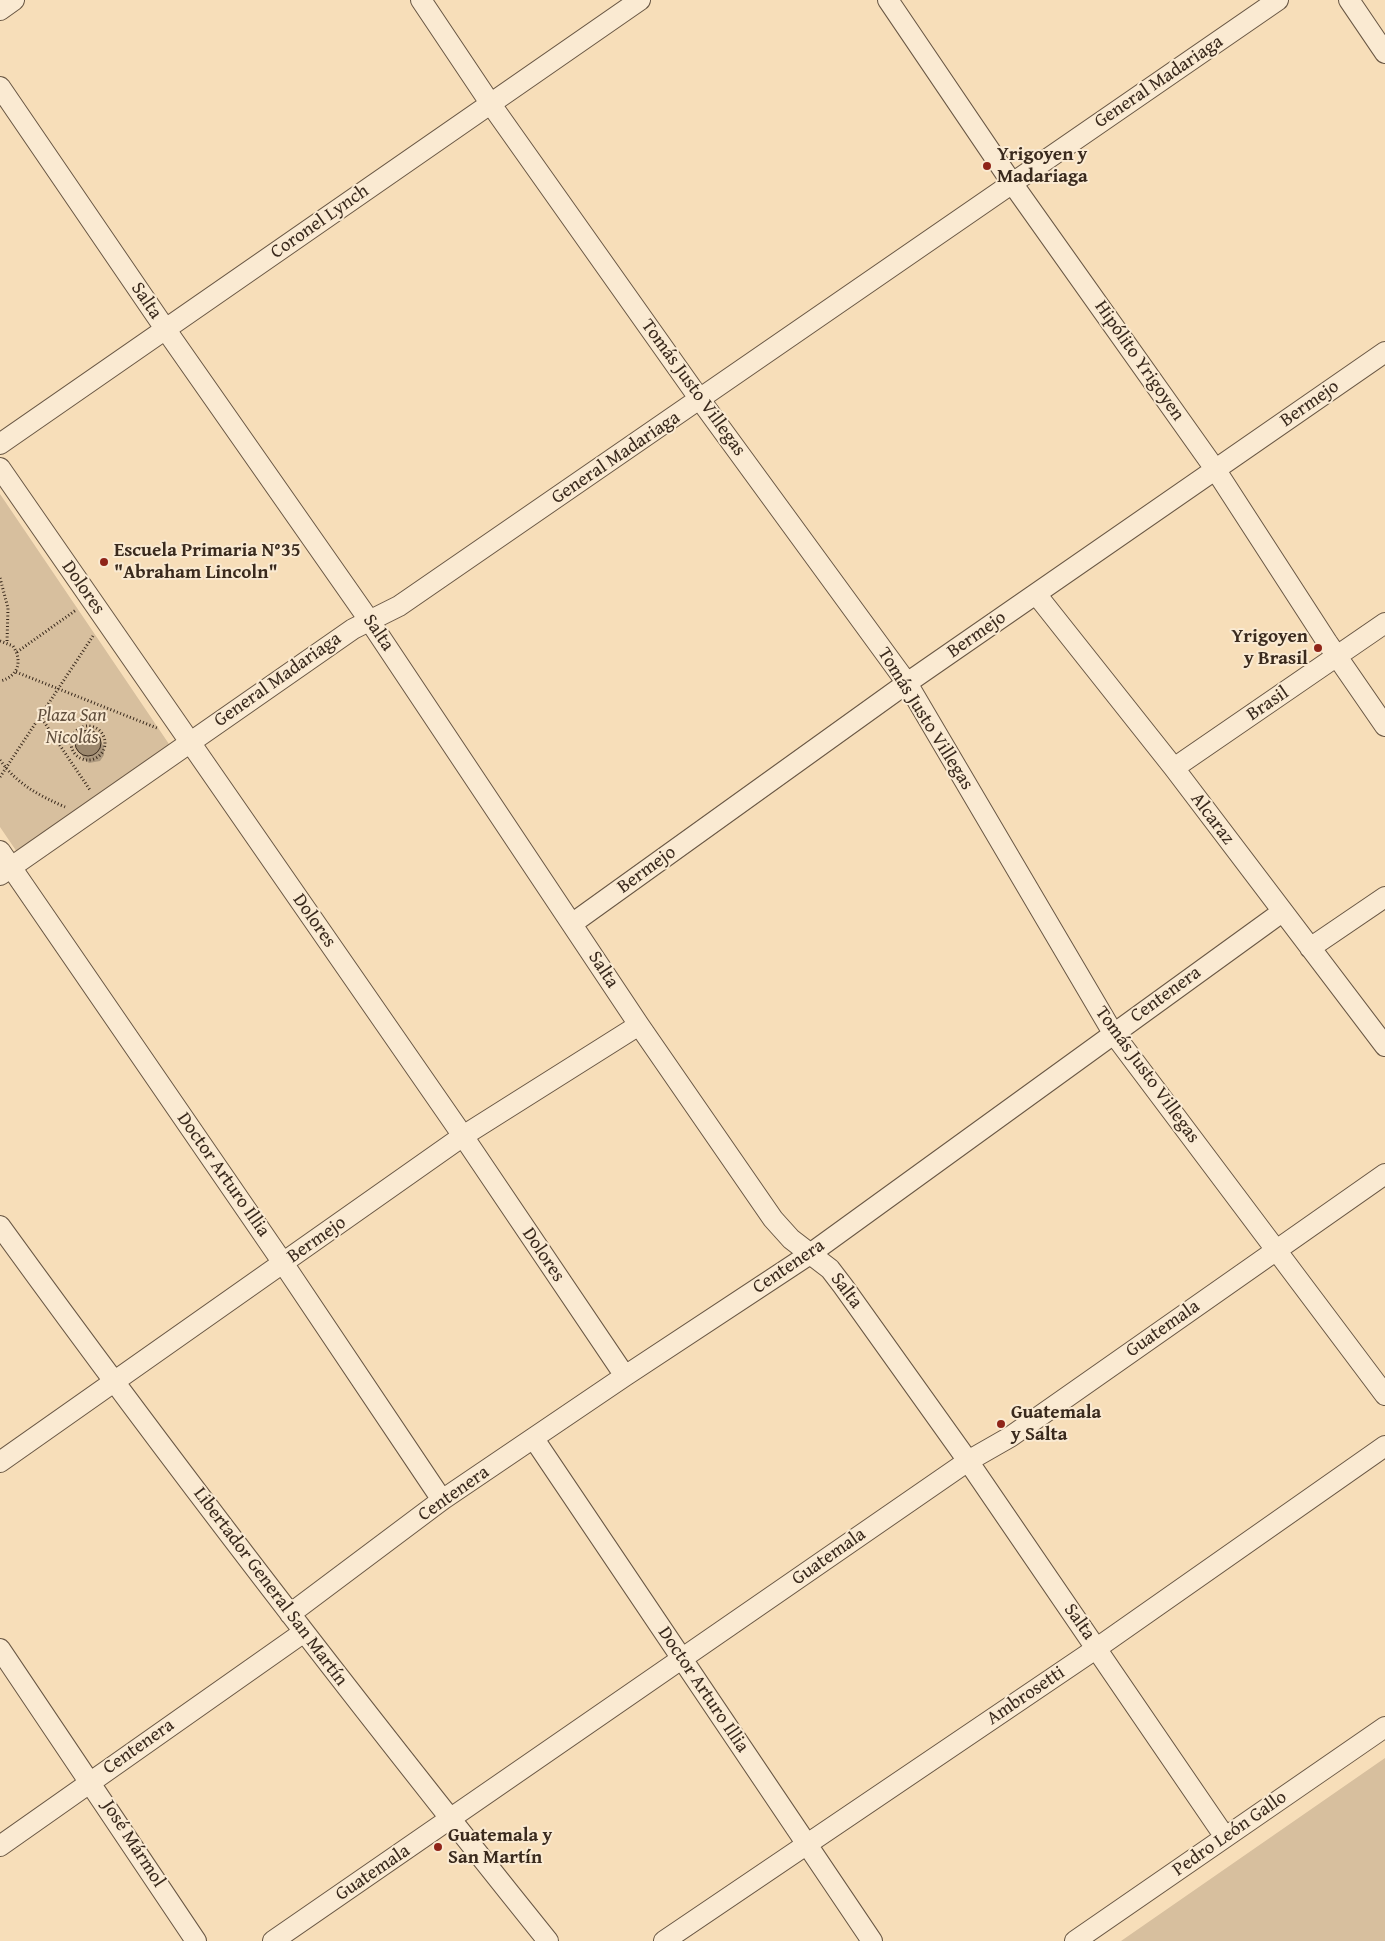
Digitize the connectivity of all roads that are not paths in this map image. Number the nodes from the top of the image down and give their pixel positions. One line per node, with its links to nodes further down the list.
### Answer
1 (14, 0): 7 (street)
2 (421, 0): 10 (street, Tomás Justo Villegas)
3 (640, 0): 10 (street, Coronel Lynch)
4 (888, 0): 11 (street, Hipólito Yrigoyen)
5 (1278, 0): 11 (street, General Madariaga)
6 (1349, 0): 8 (street)
7 (0, 10)
8 (1385, 54)
9 (0, 87): 12 (street, Salta)
10 (490, 103): 12 (street, Coronel Lynch); 14 (street, Tomás Justo Villegas)
11 (1012, 183): 14 (street, General Madariaga); 17 (street, Hipólito Yrigoyen)
12 (166, 330): 15 (street, Coronel Lynch); 19 (street, Salta)
13 (1385, 352): 17 (street, Bermejo)
14 (701, 400): 19 (street, General Madariaga); 22 (street, Tomás Justo Villegas)
15 (0, 444)
16 (0, 468): 24 (street, Dolores)
17 (1215, 469): 18 (street, Bermejo); 21 (street, Hipólito Yrigoyen)
18 (1036, 594): 22 (street, Bermejo); 25 (street, Alcaraz)
19 (369, 620): 24 (street, General Madariaga); 29 (street, Salta)
20 (1385, 623): 21 (street, Brasil)
21 (1337, 657): 23 (street, Hipólito Yrigoyen); 25 (street, Brasil)
22 (907, 683): 29 (street, Bermejo); 32 (street, Tomás Justo Villegas)
23 (1385, 726)
24 (190, 742): 26 (street, General Madariaga); 34 (street, Dolores)
25 (1174, 768): 28 (street, Alcaraz)
26 (4, 864): 39 (street, Doctor Arturo Illia)
27 (1385, 897): 30 (street)
28 (1282, 912): 30 (street, Alcaraz); 32 (street, Centenera)
29 (573, 923): 31 (street, Salta)
30 (1310, 948): 33 (street, Alcaraz)
31 (639, 1025): 34 (street, Bermejo); 38 (street, Salta)
32 (1112, 1033): 37 (street, Tomás Justo Villegas); 38 (street, Centenera)
33 (1385, 1046)
34 (463, 1136): 39 (street, Bermejo); 40 (street, Dolores)
35 (1385, 1174): 37 (street, Guatemala)
36 (0, 1226): 41 (street, Libertador General San Martín)
37 (1275, 1250): 42 (street, Tomás Justo Villegas); 45 (street, Guatemala)
38 (810, 1254): 40 (street, Centenera); 45 (street, Salta)
39 (283, 1263): 41 (street, Bermejo); 47 (street, Doctor Arturo Illia)
40 (625, 1376): 43 (street, Centenera)
41 (112, 1381): 46 (street, Bermejo); 48 (street, Libertador General San Martín)
42 (1385, 1395)
43 (534, 1439): 47 (street, Centenera); 52 (street, Doctor Arturo Illia)
44 (1385, 1446): 50 (street, Ambrosetti)
45 (968, 1461): 50 (street, Salta); 52 (street, Guatemala)
46 (0, 1462)
47 (442, 1500): 48 (street, Centenera)
48 (290, 1614): 49 (street, Libertador General San Martín)
49 (304, 1632): 54 (street, Centenera); 55 (street, Libertador General San Martín)
50 (1097, 1648): 56 (street, Salta); 57 (street, Ambrosetti)
51 (0, 1649): 54 (street, José Mármol)
52 (682, 1658): 55 (street, Guatemala); 57 (street, Doctor Arturo Illia)
53 (1385, 1727): 56 (street, Pedro León Gallo)
54 (90, 1780): 58 (street, Centenera); 59 (street, José Mármol)
55 (450, 1818): 60 (street, Guatemala); 61 (street, Libertador General San Martín)
56 (1225, 1836): 64 (street, Pedro León Gallo)
57 (808, 1845): 62 (street, Ambrosetti); 63 (street, Doctor Arturo Illia)
58 (0, 1846)
59 (196, 1941)
60 (273, 1941)
61 (548, 1941)
62 (664, 1941)
63 (872, 1941)
64 (1075, 1941)

